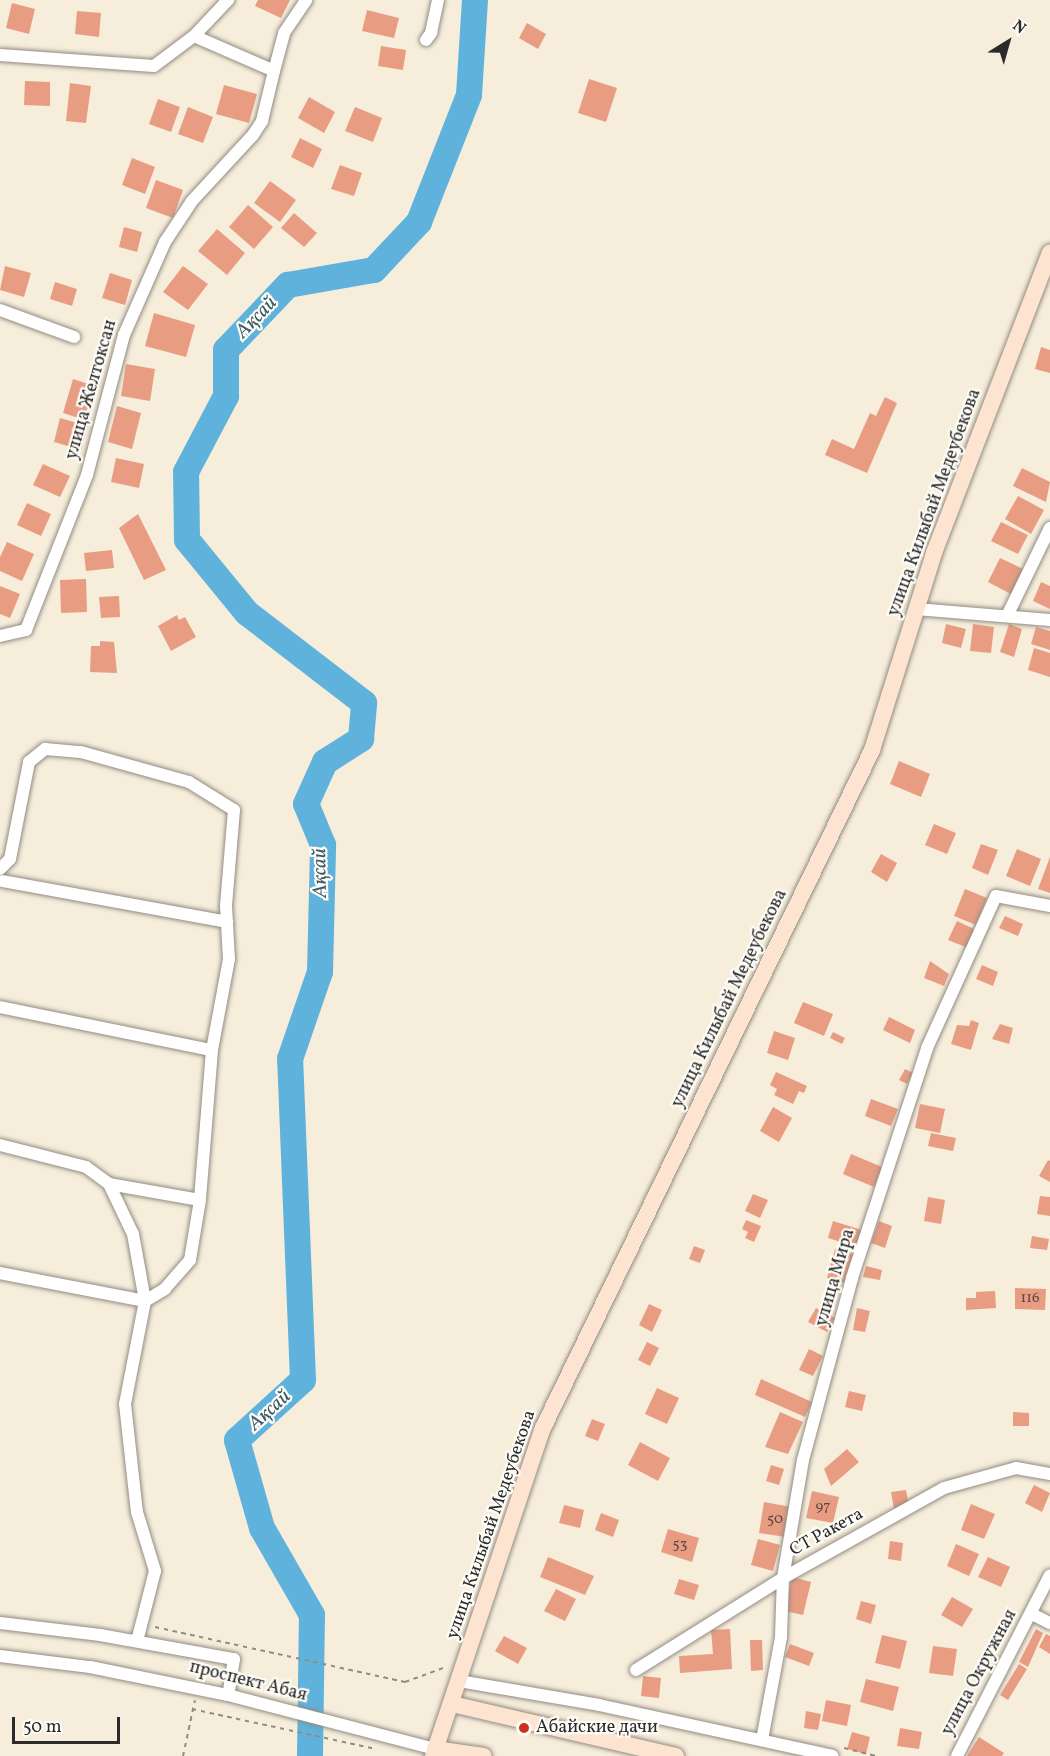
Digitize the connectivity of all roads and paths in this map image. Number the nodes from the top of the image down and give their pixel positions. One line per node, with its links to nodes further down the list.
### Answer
1 (208, 0): 4 (street)
2 (306, 0): 8 (street, улица Желтоксан)
3 (438, 0): 6 (street)
4 (224, 3): 5 (street)
5 (194, 36): 7 (street); 8 (street)
6 (426, 40)
7 (0, 55)
8 (274, 71): 16 (street, улица Желтоксан)
9 (1050, 253): 13 (main road, улица Килыбай Медеубекова)
10 (0, 310): 11 (street)
11 (74, 337)
12 (1050, 528): 14 (street)
13 (916, 609): 14 (street); 36 (main road, улица Килыбай Медеубекова)
14 (1007, 616): 15 (street)
15 (1050, 620)
16 (0, 636)
17 (1, 877): 19 (street); 19 (street)
18 (1050, 906): 29 (street, улица Мира)
19 (227, 922): 21 (street)
20 (0, 1007): 21 (street)
21 (213, 1050): 24 (street)
22 (0, 1145): 23 (street)
23 (109, 1184): 24 (street); 26 (street)
24 (200, 1200): 26 (street)
25 (0, 1273): 26 (street)
26 (145, 1301): 33 (street)
27 (1050, 1474): 29 (street, СТ Ракета)
28 (1050, 1575): 30 (street, улица Окружная)
29 (783, 1578): 37 (street, СТ Ракета); 43 (street, улица Мира)
30 (1034, 1610): 32 (street); 50 (street, улица Окружная)
31 (0, 1623): 34 (street, проспект Абая)
32 (1050, 1623)
33 (139, 1624): 34 (street); 36 (path)
34 (137, 1641): 39 (street, проспект Абая)
35 (0, 1656): 39 (street, проспект Абая)
36 (466, 1660): 38 (main road, улица Килыбай Медеубекова)
37 (636, 1670)
38 (459, 1681): 41 (main road, улица Килыбай Медеубекова); 43 (street)
39 (228, 1695): 45 (street, проспект Абая)
40 (196, 1700): 42 (path)
41 (452, 1704): 45 (main road, улица Килыбай Медеубекова); 48 (main road)
42 (192, 1709): 44 (path); 46 (path)
43 (762, 1740): 49 (street)
44 (386, 1751)
45 (434, 1752): 47 (main road, проспект Абая)
46 (183, 1756)
47 (484, 1756)
48 (676, 1756)
49 (832, 1756)
50 (957, 1756)

